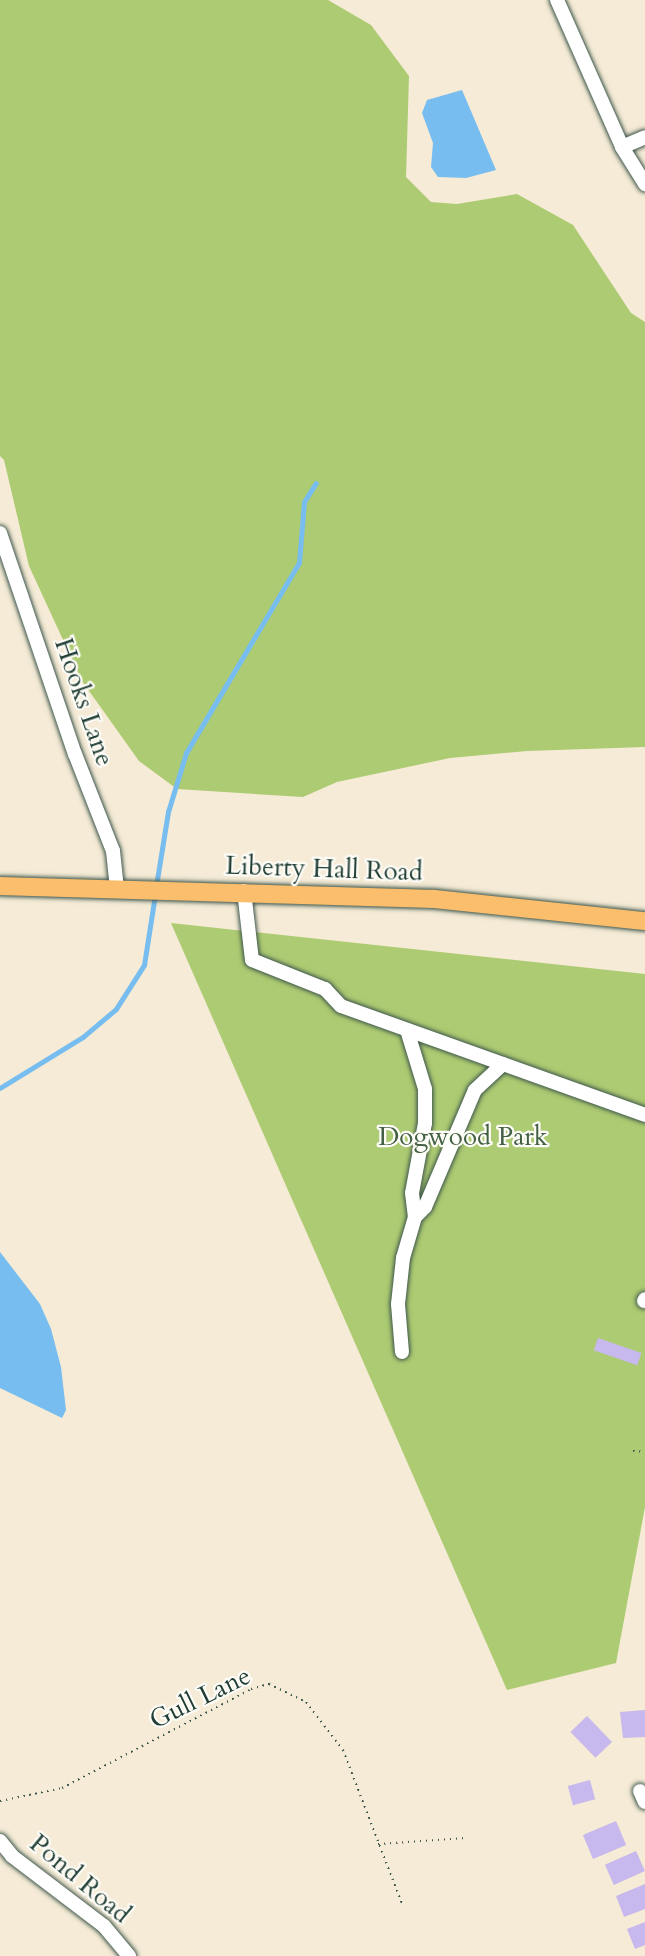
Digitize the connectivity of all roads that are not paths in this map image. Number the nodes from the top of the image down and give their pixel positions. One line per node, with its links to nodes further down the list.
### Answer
1 (557, 0): 3 (street)
2 (645, 136): 3 (street)
3 (622, 147): 4 (street)
4 (645, 184)
5 (0, 533): 7 (street, Hooks Lane)
6 (0, 885): 7 (main road, Liberty Hall Road)
7 (117, 888): 8 (main road, Liberty Hall Road)
8 (244, 891): 9 (main road, Liberty Hall Road); 10 (street)
9 (645, 921)
10 (407, 1030): 11 (street); 13 (street)
11 (503, 1064): 12 (street); 13 (street)
12 (645, 1115)
13 (415, 1217): 14 (street)
14 (402, 1352)
15 (0, 1840): 16 (street, Pond Road)
16 (129, 1956)

